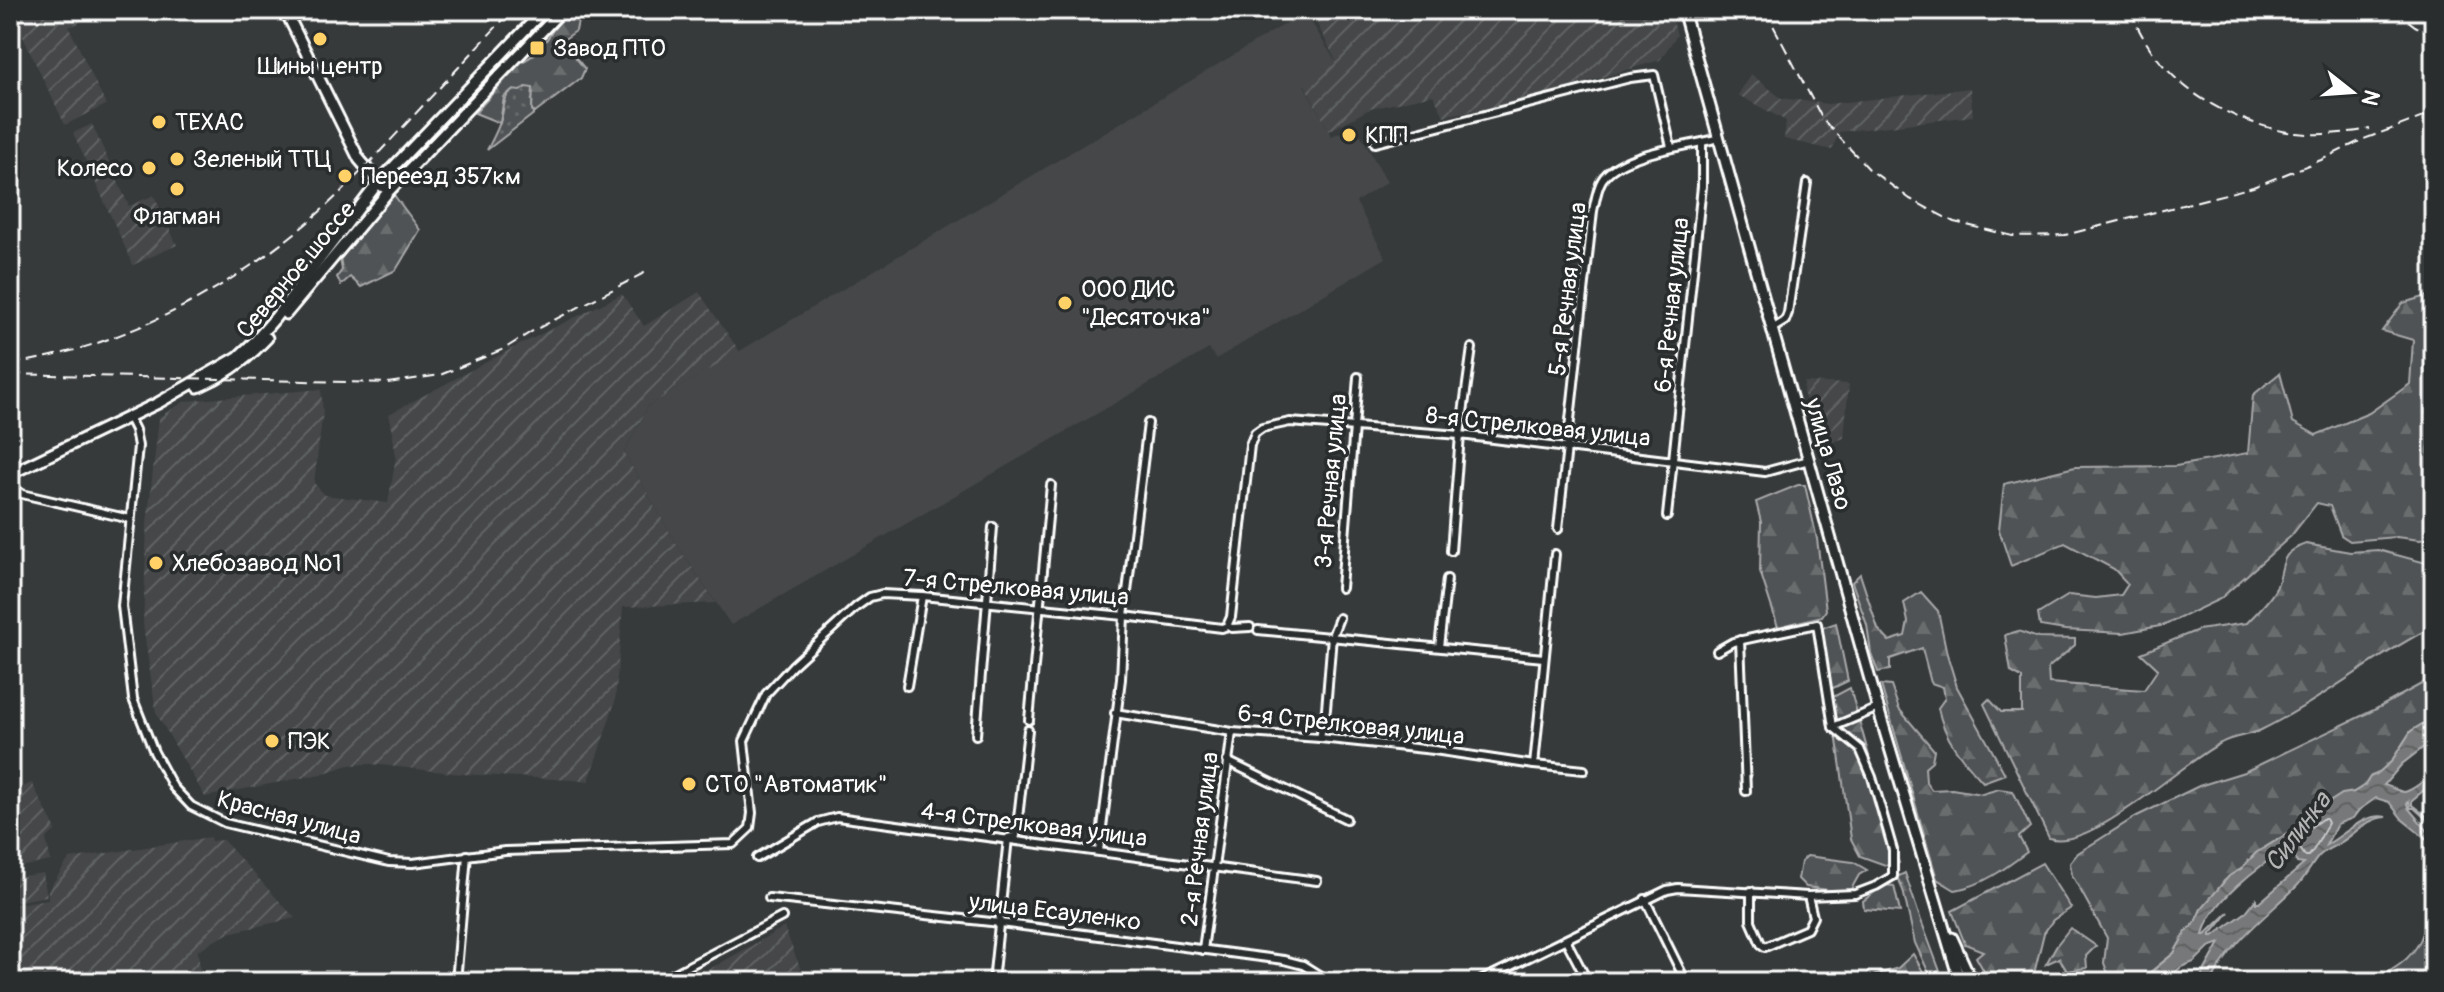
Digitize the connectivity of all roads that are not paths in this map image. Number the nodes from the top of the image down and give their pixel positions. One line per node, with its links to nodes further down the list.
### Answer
1 (285, 10): 9 (main road)
2 (544, 10): 9 (main road, Северное шоссе)
3 (562, 10): 11 (main road, Северное шоссе)
4 (1683, 10): 5 (main road, улица Лазо)
5 (1719, 138): 7 (street, 5-я Речная улица); 12 (main road, улица Лазо)
6 (1375, 143): 8 (street)
7 (1702, 144): 8 (street, 5-я Речная улица); 22 (street, 6-я Речная улица)
8 (1671, 147): 20 (street, 5-я Речная улица)
9 (378, 183): 11 (main road); 15 (main road, Северное шоссе)
10 (1807, 183): 12 (street)
11 (388, 192): 15 (main road, Северное шоссе)
12 (1772, 329): 21 (main road, улица Лазо)
13 (1472, 348): 19 (street)
14 (1358, 377): 18 (street, 3-я Речная улица)
15 (158, 403): 16 (main road)
16 (129, 418): 23 (main road); 27 (street, Красная улица)
17 (1148, 423): 37 (street)
18 (1354, 427): 19 (street, 8-я Стрелковая улица); 33 (street, 3-я Речная улица); 39 (street, 8-я Стрелковая улица)
19 (1460, 435): 20 (street, 8-я Стрелковая улица); 30 (street)
20 (1567, 447): 22 (street, 8-я Стрелковая улица); 29 (street, 5-я Речная улица)
21 (1809, 460): 22 (street, 8-я Стрелковая улица); 48 (main road, улица Лазо)
22 (1674, 461): 26 (street, 6-я Речная улица)
23 (10, 474)
24 (10, 485): 27 (street)
25 (1051, 485): 36 (street)
26 (1667, 516)
27 (130, 519): 63 (street, Красная улица)
28 (993, 527): 35 (street)
29 (1558, 529)
30 (1451, 551)
31 (1555, 554): 46 (street)
32 (1447, 579): 44 (street)
33 (1341, 588)
34 (922, 596): 35 (street, 7-я Стрелковая улица); 47 (street); 63 (street, 7-я Стрелковая улица)
35 (987, 603): 36 (street, 7-я Стрелковая улица); 54 (street)
36 (1039, 607): 37 (street, 7-я Стрелковая улица); 50 (street)
37 (1124, 616): 39 (street, 7-я Стрелковая улица); 49 (street)
38 (1339, 618): 42 (street)
39 (1227, 626): 40 (street, 7-я Стрелковая улица)
40 (1250, 627)
41 (1258, 630): 42 (street)
42 (1332, 636): 44 (street); 55 (street)
43 (1740, 640): 45 (street); 51 (street); 59 (street)
44 (1439, 647): 46 (street)
45 (1717, 651)
46 (1544, 658): 57 (street)
47 (907, 686)
48 (1878, 708): 51 (street); 71 (main road, улица Лазо)
49 (1115, 713): 53 (street, 6-я Стрелковая улица); 62 (street)
50 (1029, 720)
51 (1833, 727): 68 (street)
52 (1028, 730): 61 (street)
53 (1232, 732): 55 (street, 6-я Стрелковая улица); 56 (street, 2-я Речная улица)
54 (976, 735)
55 (1320, 738): 57 (street, 6-я Стрелковая улица)
56 (1227, 761): 60 (street); 65 (street, 2-я Речная улица)
57 (1534, 765): 58 (street, 6-я Стрелковая улица)
58 (1584, 770)
59 (1746, 791)
60 (1346, 819)
61 (1008, 838): 62 (street, 4-я Стрелковая улица); 64 (street, 4-я Стрелковая улица); 73 (street)
62 (1099, 851): 65 (street, 4-я Стрелковая улица)
63 (467, 855): 76 (street)
64 (757, 858)
65 (1214, 866): 66 (street, 4-я Стрелковая улица); 75 (street, 2-я Речная улица)
66 (1317, 881)
67 (1751, 891): 68 (street); 68 (street); 70 (street)
68 (1808, 896)
69 (769, 898): 73 (street, улица Есауленко)
70 (1645, 899): 74 (street); 82 (street)
71 (1938, 907): 83 (main road, улица Лазо); 84 (main road, улица Лазо)
72 (782, 917): 77 (street)
73 (1000, 923): 75 (street, улица Есауленко); 78 (street)
74 (1566, 940): 80 (street); 81 (street)
75 (1203, 950): 79 (street, улица Есауленко)
76 (456, 982)
77 (658, 982)
78 (993, 982)
79 (1330, 982)
80 (1478, 982)
81 (1588, 982)
82 (1686, 982)
83 (1960, 982)
84 (1972, 982)

